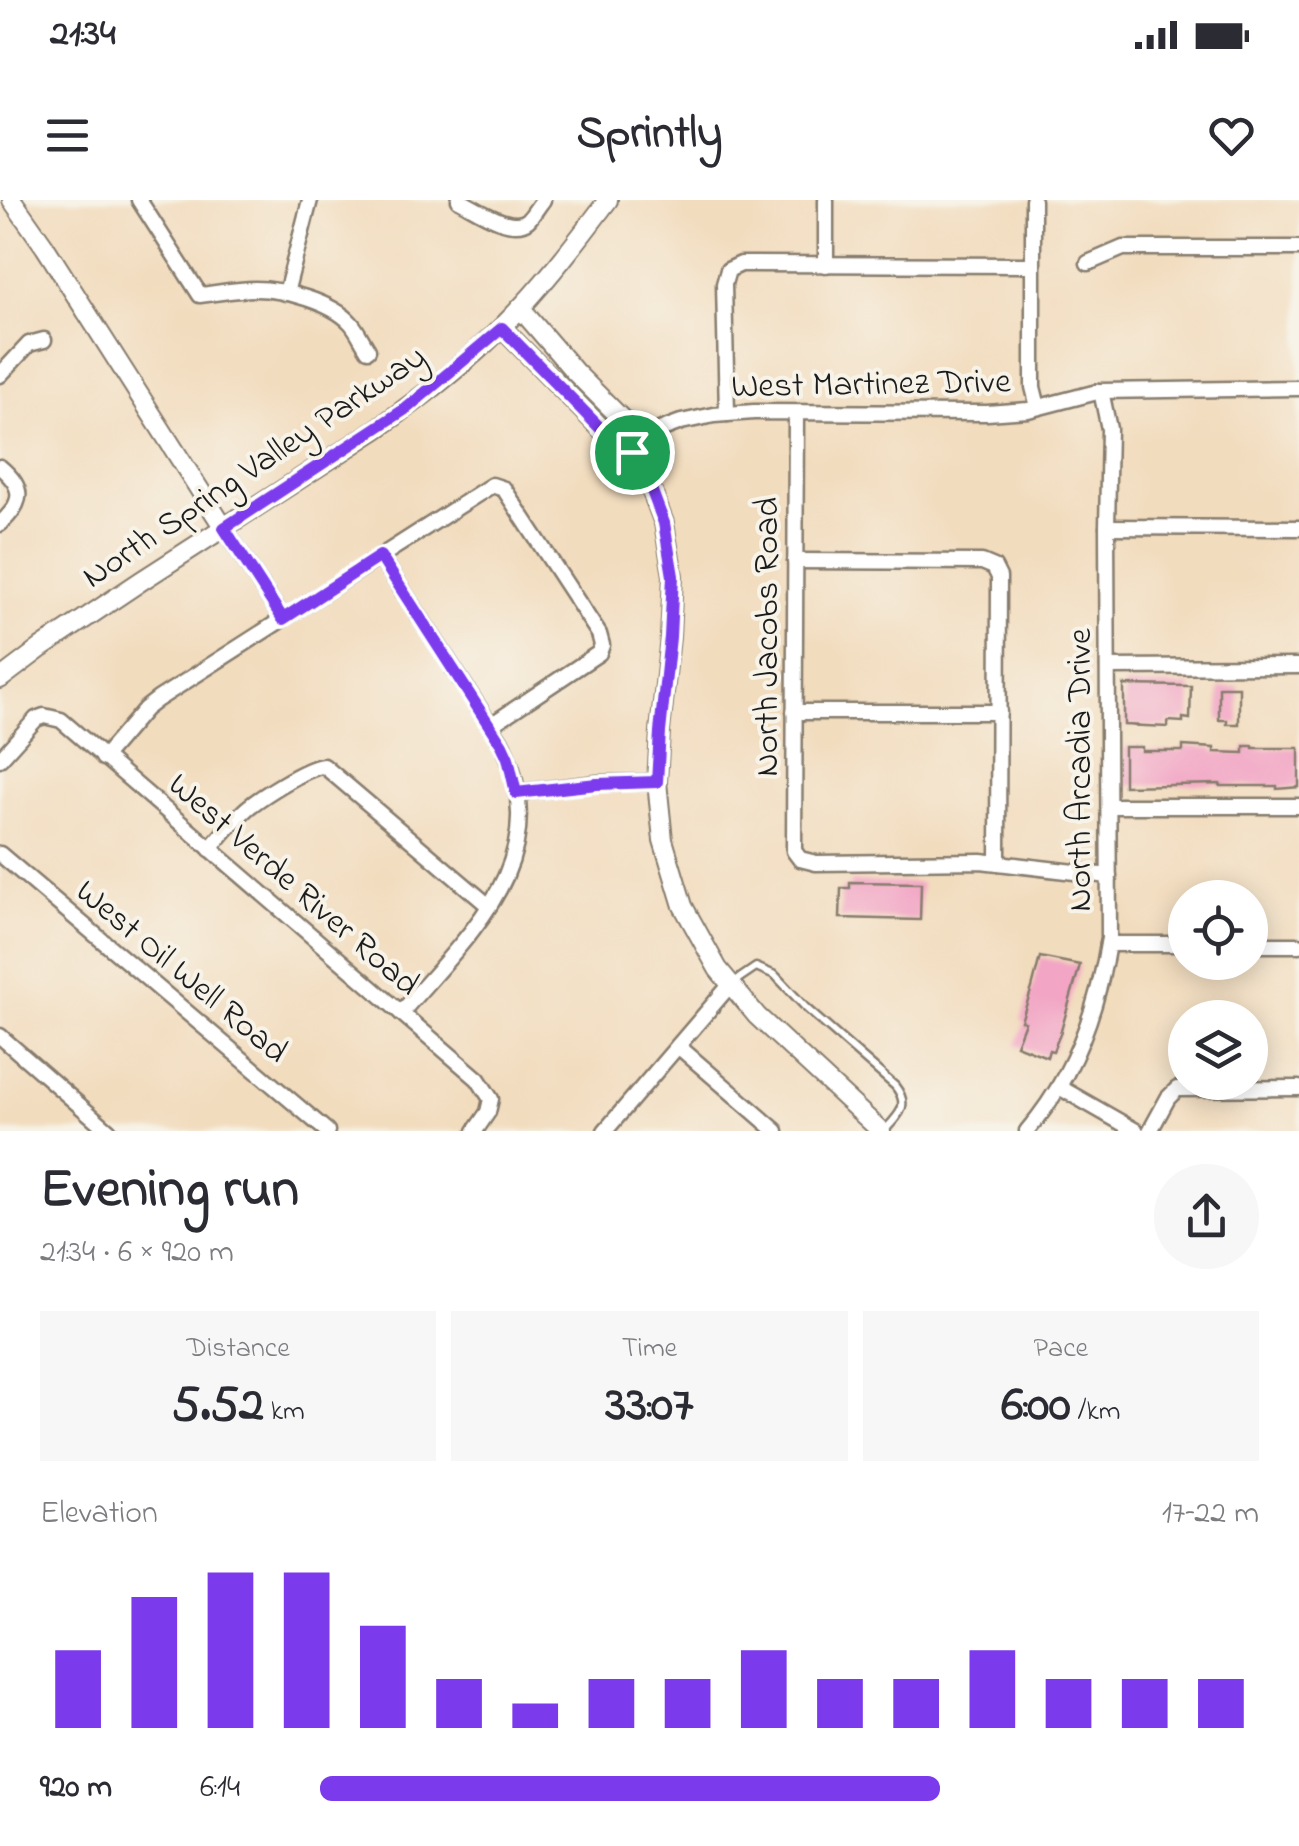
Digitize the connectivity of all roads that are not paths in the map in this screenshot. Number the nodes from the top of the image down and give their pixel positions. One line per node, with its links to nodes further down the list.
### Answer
1 (12, 200): 28 (street)
2 (139, 200): 13 (street)
3 (310, 200): 13 (street)
4 (459, 200): 5 (street)
5 (543, 200)
6 (608, 200): 14 (street, North Spring Valley Parkway)
7 (826, 200): 11 (street)
8 (1033, 200): 12 (street)
9 (1299, 248): 10 (street)
10 (1088, 263)
11 (826, 265): 12 (street); 23 (street)
12 (1033, 265): 21 (street)
13 (286, 294): 17 (street)
14 (520, 308): 15 (street, North Spring Valley Parkway); 24 (street)
15 (502, 328): 24 (street); 28 (street, North Spring Valley Parkway)
16 (44, 340): 18 (street)
17 (368, 350)
18 (0, 375)
19 (1299, 388): 20 (street, West Martinez Drive)
20 (1101, 391): 21 (street, West Martinez Drive); 27 (street, North Arcadia Drive)
21 (1038, 407): 22 (street, West Martinez Drive)
22 (796, 413): 23 (street, West Martinez Drive); 31 (street, North Jacobs Road)
23 (726, 414): 24 (street, West Martinez Drive)
24 (632, 452): 41 (street)
25 (0, 467): 26 (street)
26 (0, 524)
27 (1107, 527): 29 (street); 34 (street, North Arcadia Drive)
28 (224, 528): 32 (street); 35 (street, North Spring Valley Parkway)
29 (1299, 528)
30 (380, 556): 32 (street); 38 (street); 38 (street)
31 (795, 561): 36 (street, North Jacobs Road); 37 (street)
32 (283, 619): 39 (street)
33 (1299, 666): 34 (street)
34 (1108, 667): 43 (street, North Arcadia Drive)
35 (0, 679)
36 (794, 712): 37 (street); 47 (street, North Jacobs Road)
37 (999, 712): 47 (street)
38 (490, 724): 42 (street)
39 (103, 758): 40 (street, West Verde River Road); 45 (street, West Verde River Road)
40 (0, 759)
41 (657, 782): 42 (street); 54 (street)
42 (516, 793): 49 (street)
43 (1109, 806): 44 (street); 48 (street, North Arcadia Drive)
44 (1299, 806)
45 (210, 848): 49 (street); 55 (street, West Verde River Road)
46 (1, 856): 61 (street, West Oil Well Road)
47 (998, 863): 48 (street)
48 (1109, 876): 50 (street, North Arcadia Drive)
49 (490, 906): 55 (street)
50 (1108, 944): 51 (street); 58 (street, North Arcadia Drive)
51 (1168, 944)
52 (1268, 945): 53 (street)
53 (1299, 946)
54 (730, 985): 57 (street); 65 (street); 65 (lane)
55 (401, 1013): 62 (street, West Verde River Road)
56 (0, 1036): 60 (street)
57 (678, 1046): 63 (street); 64 (street)
58 (1059, 1087): 66 (street, North Arcadia Drive); 67 (street)
59 (1299, 1088): 68 (street)
60 (108, 1131)
61 (327, 1131)
62 (476, 1131)
63 (605, 1131)
64 (776, 1131)
65 (882, 1131)
66 (1027, 1131)
67 (1136, 1131)
68 (1150, 1131)

